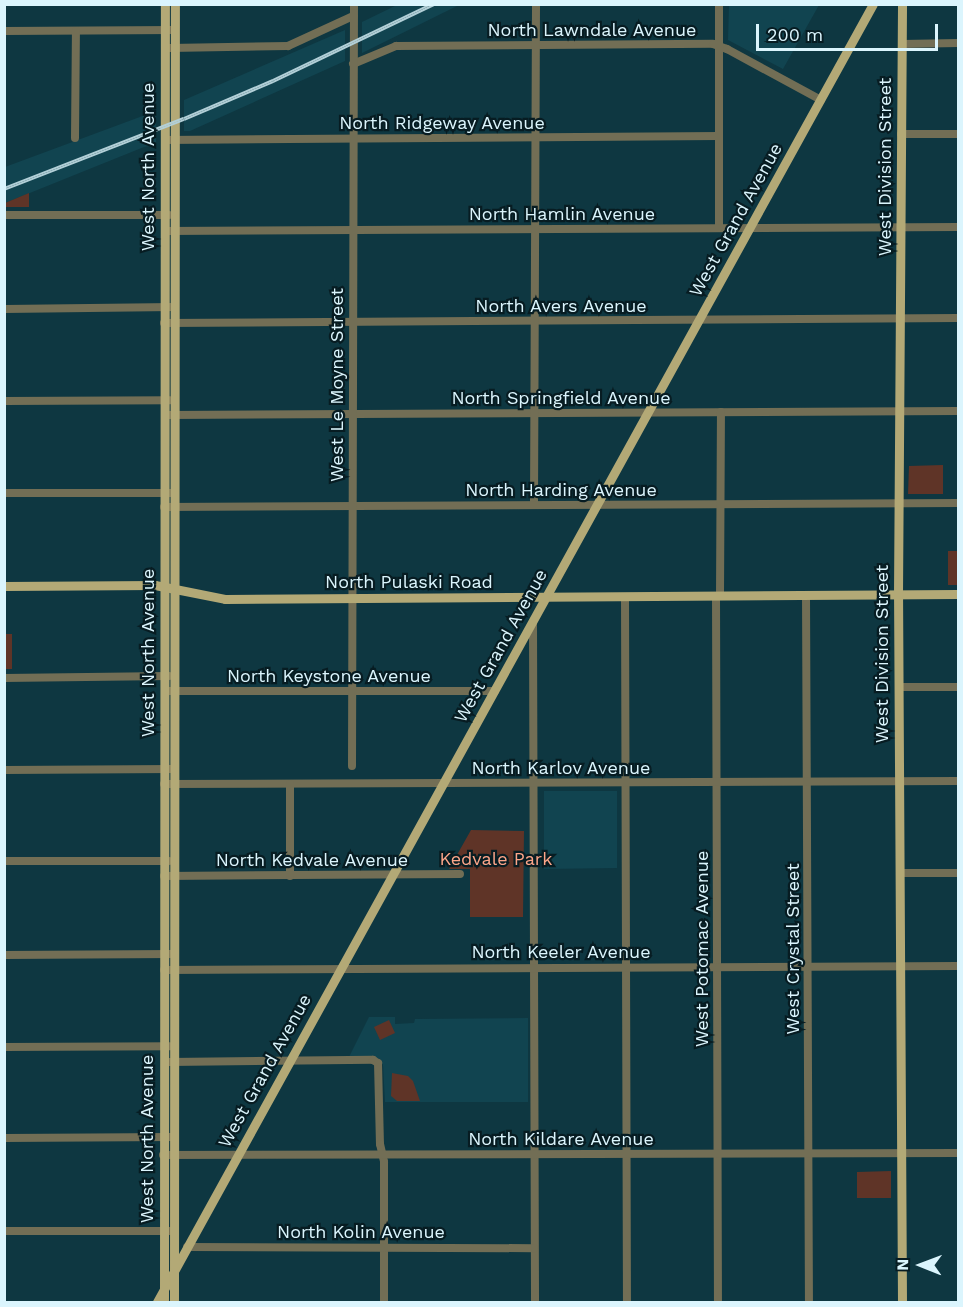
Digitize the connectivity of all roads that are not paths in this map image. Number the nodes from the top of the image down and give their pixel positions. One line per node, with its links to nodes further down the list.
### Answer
1 (165, 4): 9 (main road, West North Avenue)
2 (175, 4): 9 (main road, West North Avenue)
3 (354, 4): 8 (street, West Le Moyne Street)
4 (536, 4): 14 (street)
5 (719, 4): 15 (street)
6 (873, 4): 18 (main road, West Grand Avenue)
7 (902, 4): 13 (main road, West Division Street)
8 (354, 16): 16 (street); 17 (street, West Le Moyne Street)
9 (170, 30): 11 (street); 16 (main road, West North Avenue)
10 (4, 31): 11 (street)
11 (76, 31): 22 (street)
12 (958, 43): 13 (street)
13 (902, 44): 19 (main road, West Division Street)
14 (536, 45): 15 (street, North Lawndale Avenue); 17 (street, North Lawndale Avenue); 23 (street)
15 (719, 46): 18 (street, North Lawndale Avenue); 21 (street)
16 (170, 48): 25 (main road, West North Avenue)
17 (353, 64): 24 (street, West Le Moyne Street)
18 (821, 100): 31 (main road, West Grand Avenue)
19 (902, 134): 20 (street); 28 (main road, West Division Street)
20 (958, 134)
21 (719, 136): 23 (street, North Ridgeway Avenue); 30 (street)
22 (75, 138)
23 (535, 138): 24 (street, North Ridgeway Avenue); 32 (street)
24 (353, 139): 25 (street, North Ridgeway Avenue); 33 (street, West Le Moyne Street)
25 (170, 140): 26 (main road, West North Avenue)
26 (169, 215): 27 (street); 34 (main road, West North Avenue)
27 (4, 216)
28 (901, 227): 29 (street, North Hamlin Avenue); 31 (street, North Hamlin Avenue); 38 (main road, West Division Street)
29 (958, 227)
30 (719, 228): 31 (street, North Hamlin Avenue); 32 (street, North Hamlin Avenue)
31 (750, 228): 39 (main road, West Grand Avenue)
32 (535, 229): 33 (street, North Hamlin Avenue); 40 (street)
33 (353, 230): 34 (street, North Hamlin Avenue); 41 (street, West Le Moyne Street)
34 (169, 231): 35 (main road, West North Avenue)
35 (169, 307): 36 (street); 42 (main road, West North Avenue)
36 (4, 309)
37 (958, 318): 38 (street, North Avers Avenue)
38 (900, 319): 39 (street, North Avers Avenue); 45 (main road, West Division Street)
39 (700, 320): 40 (street, North Avers Avenue); 47 (main road, West Grand Avenue)
40 (535, 321): 41 (street, North Avers Avenue); 49 (street)
41 (353, 322): 42 (street, North Avers Avenue); 50 (street, West Le Moyne Street)
42 (169, 323): 43 (main road, West North Avenue)
43 (169, 400): 44 (street); 51 (main road, West North Avenue)
44 (4, 401)
45 (900, 411): 46 (street, North Springfield Avenue); 48 (street, North Springfield Avenue); 54 (main road, West Division Street)
46 (958, 411)
47 (648, 412): 48 (street, North Springfield Avenue); 49 (street, North Springfield Avenue); 58 (main road, West Grand Avenue)
48 (721, 412): 56 (street, West Potomac Avenue)
49 (534, 413): 50 (street, North Springfield Avenue); 57 (street)
50 (352, 414): 51 (street, North Springfield Avenue); 59 (street, West Le Moyne Street)
51 (169, 415): 53 (main road, West North Avenue)
52 (4, 493): 53 (street)
53 (169, 493): 60 (main road, West North Avenue)
54 (899, 503): 55 (street, North Harding Avenue); 56 (street, North Harding Avenue); 63 (main road, West Division Street)
55 (958, 503)
56 (720, 504): 58 (street, North Harding Avenue); 66 (street, West Potomac Avenue)
57 (534, 505): 58 (street, North Harding Avenue); 59 (street, North Harding Avenue)
58 (597, 505): 67 (main road, West Grand Avenue)
59 (352, 506): 60 (street, North Harding Avenue); 69 (street, West Le Moyne Street)
60 (169, 507): 62 (main road, West North Avenue)
61 (4, 586): 62 (main road, North Pulaski Road)
62 (169, 587): 69 (main road, North Pulaski Road); 71 (main road, West North Avenue)
63 (898, 594): 64 (main road, North Pulaski Road); 65 (main road, North Pulaski Road); 73 (main road, West Division Street)
64 (958, 594)
65 (806, 595): 66 (main road, North Pulaski Road); 81 (street, West Crystal Street)
66 (718, 596): 68 (main road, North Pulaski Road); 85 (street, West Potomac Avenue)
67 (546, 597): 68 (main road, North Pulaski Road); 69 (main road, North Pulaski Road); 70 (main road, West Grand Avenue)
68 (625, 597): 84 (street)
69 (352, 599): 76 (street, West Le Moyne Street)
70 (533, 620): 77 (main road, West Grand Avenue); 87 (street)
71 (169, 676): 72 (street); 75 (main road, West North Avenue)
72 (4, 678)
73 (899, 687): 74 (street); 82 (main road, West Division Street)
74 (958, 687)
75 (169, 691): 76 (street, North Keystone Avenue); 79 (main road, West North Avenue)
76 (353, 691): 77 (street, North Keystone Avenue); 78 (street, West Le Moyne Street)
77 (495, 691): 86 (main road, West Grand Avenue)
78 (352, 766)
79 (169, 769): 80 (street); 88 (main road, West North Avenue)
80 (4, 770)
81 (807, 781): 82 (street, North Karlov Avenue); 85 (street, North Karlov Avenue); 100 (street, West Crystal Street)
82 (899, 781): 83 (street, North Karlov Avenue); 92 (main road, West Division Street)
83 (958, 781)
84 (626, 782): 85 (street, North Karlov Avenue); 87 (street, North Karlov Avenue); 104 (street)
85 (717, 782): 105 (street, West Potomac Avenue)
86 (443, 783): 87 (street, North Karlov Avenue); 89 (street, North Karlov Avenue); 95 (main road, West Grand Avenue)
87 (533, 783): 103 (street)
88 (169, 784): 89 (street, North Karlov Avenue); 91 (main road, West North Avenue)
89 (290, 784): 97 (street)
90 (4, 861): 91 (street)
91 (169, 861): 96 (main road, West North Avenue)
92 (900, 873): 93 (street); 101 (main road, West Division Street)
93 (958, 873)
94 (460, 874): 95 (street, North Kedvale Avenue)
95 (393, 875): 97 (street, North Kedvale Avenue); 106 (main road, West Grand Avenue)
96 (169, 876): 97 (street, North Kedvale Avenue); 98 (main road, West North Avenue)
97 (290, 876)
98 (169, 954): 99 (street); 107 (main road, West North Avenue)
99 (4, 955)
100 (808, 966): 101 (street, North Keeler Avenue); 105 (street, North Keeler Avenue); 115 (street, West Crystal Street)
101 (900, 966): 102 (street, North Keeler Avenue); 116 (main road, West Division Street)
102 (958, 966)
103 (534, 967): 104 (street, North Keeler Avenue); 106 (street, North Keeler Avenue); 118 (street)
104 (626, 967): 105 (street, North Keeler Avenue); 119 (street)
105 (717, 967): 120 (street, West Potomac Avenue)
106 (341, 968): 107 (street, North Keeler Avenue); 110 (main road, West Grand Avenue)
107 (169, 970): 108 (main road, West North Avenue)
108 (169, 1046): 109 (street); 111 (main road, West North Avenue)
109 (4, 1047)
110 (290, 1061): 111 (street); 123 (main road, West Grand Avenue); 124 (street)
111 (169, 1062): 112 (main road, West North Avenue); 113 (main road, West North Avenue)
112 (164, 1137): 113 (street); 114 (street); 121 (main road, West North Avenue)
113 (174, 1137): 122 (main road, West North Avenue)
114 (4, 1138)
115 (809, 1153): 116 (street, North Kildare Avenue); 120 (street, North Kildare Avenue); 140 (street, West Crystal Street)
116 (901, 1153): 117 (street, North Kildare Avenue); 141 (main road, West Division Street)
117 (958, 1153)
118 (534, 1154): 119 (street, North Kildare Avenue); 124 (street, North Kildare Avenue); 130 (street)
119 (626, 1154): 120 (street, North Kildare Avenue); 138 (street)
120 (718, 1154): 139 (street, West Potomac Avenue)
121 (164, 1155): 122 (street, North Kildare Avenue); 127 (main road, West North Avenue)
122 (174, 1155): 123 (street, North Kildare Avenue); 126 (main road, West North Avenue)
123 (238, 1155): 124 (street, North Kildare Avenue); 128 (main road, West Grand Avenue)
124 (382, 1155): 129 (street)
125 (4, 1230): 127 (street)
126 (174, 1230): 127 (street); 131 (main road, West North Avenue)
127 (163, 1231): 132 (main road, West North Avenue)
128 (187, 1247): 129 (street, North Kolin Avenue); 131 (main road, West Grand Avenue)
129 (384, 1247): 130 (street, North Kolin Avenue); 136 (street)
130 (534, 1248): 137 (street)
131 (174, 1270): 132 (main road, West Grand Avenue); 135 (main road, West North Avenue)
132 (164, 1289): 133 (main road, West Grand Avenue); 134 (main road, West North Avenue)
133 (157, 1302)
134 (164, 1302)
135 (174, 1302)
136 (384, 1302)
137 (535, 1302)
138 (627, 1302)
139 (718, 1302)
140 (809, 1302)
141 (902, 1302)

